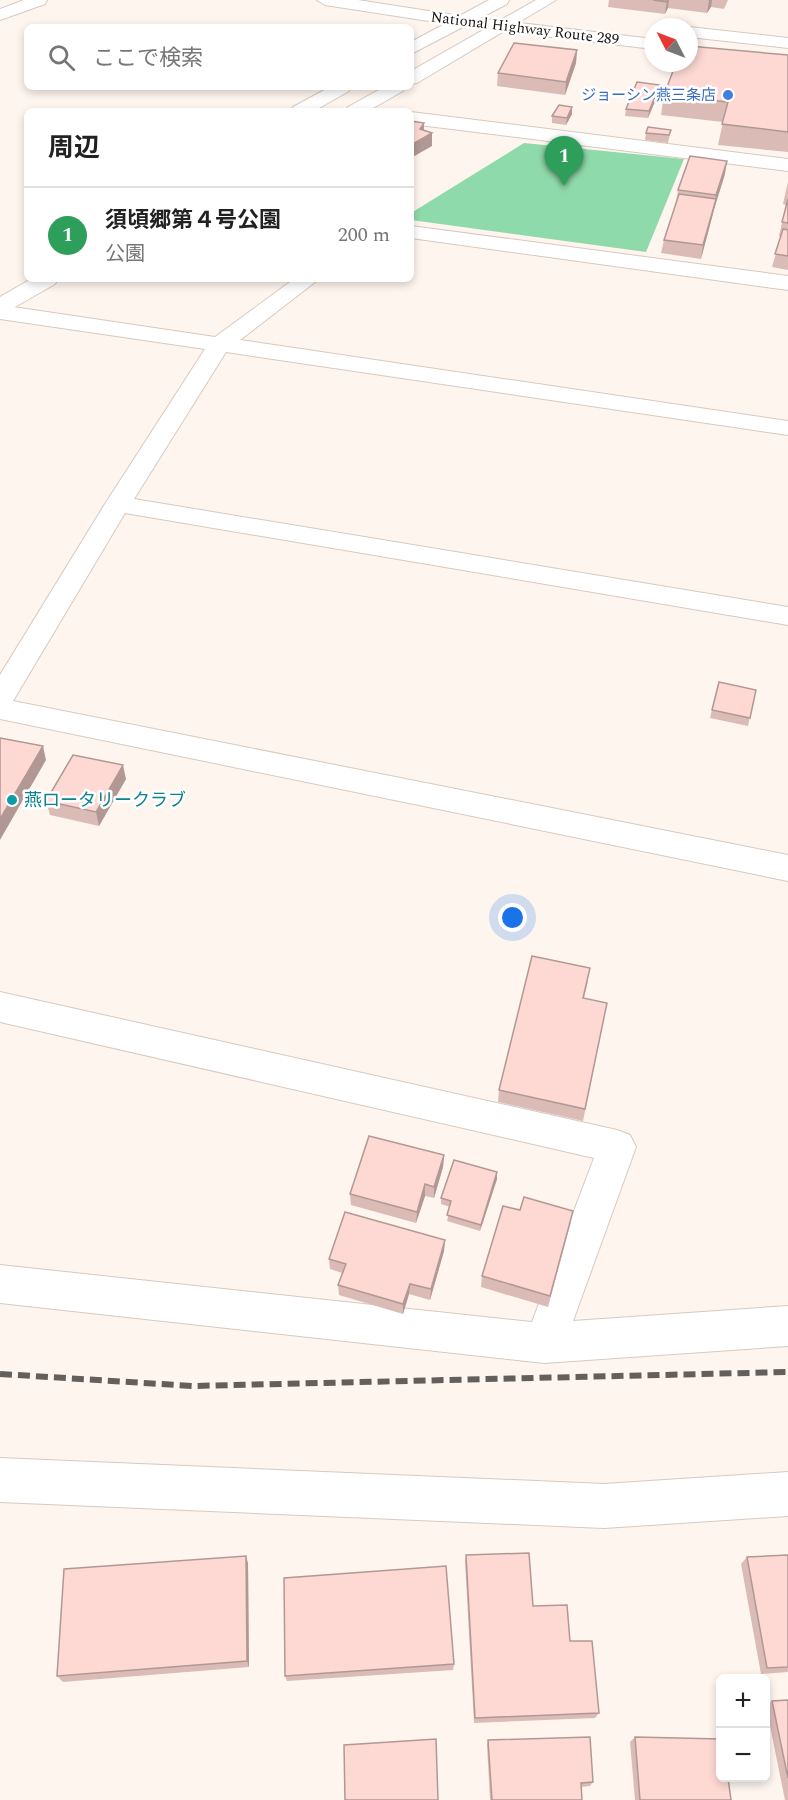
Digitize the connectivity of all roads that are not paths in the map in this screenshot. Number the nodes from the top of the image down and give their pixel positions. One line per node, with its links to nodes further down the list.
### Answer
1 (39, 0): 8 (main road)
2 (326, 0): 9 (main road, National Highway Route 289)
3 (429, 0): 6 (main road, National Highway Route 289)
4 (501, 0): 6 (main road)
5 (548, 0): 7 (main road)
6 (485, 9): 7 (main road, National Highway Route 289); 9 (main road)
7 (525, 13): 10 (main road); 11 (main road, National Highway Route 289)
8 (0, 15)
9 (461, 21): 10 (main road, National Highway Route 289); 15 (main road)
10 (504, 26): 13 (main road, National Highway Route 289); 18 (main road)
11 (644, 27)
12 (698, 33): 14 (main road)
13 (644, 43)
14 (788, 43)
15 (414, 47)
16 (698, 49): 17 (main road)
17 (788, 60)
18 (414, 77)
19 (338, 90): 21 (main road)
20 (392, 90): 22 (main road)
21 (306, 108)
22 (360, 108)
23 (414, 118): 24 (main road)
24 (788, 165)
25 (414, 232): 28 (main road)
26 (42, 282): 29 (main road)
27 (304, 282): 31 (main road)
28 (788, 284)
29 (0, 306)
30 (0, 312): 31 (main road)
31 (220, 344): 32 (main road); 33 (main road)
32 (788, 428)
33 (118, 504): 34 (main road); 35 (main road)
34 (788, 616)
35 (0, 699)
36 (0, 709): 37 (main road)
37 (788, 868)
38 (0, 1007): 41 (main road)
39 (0, 1284): 41 (main road)
40 (788, 1326): 41 (main road)
41 (544, 1343)
42 (0, 1480): 43 (main road)
43 (788, 1494)

